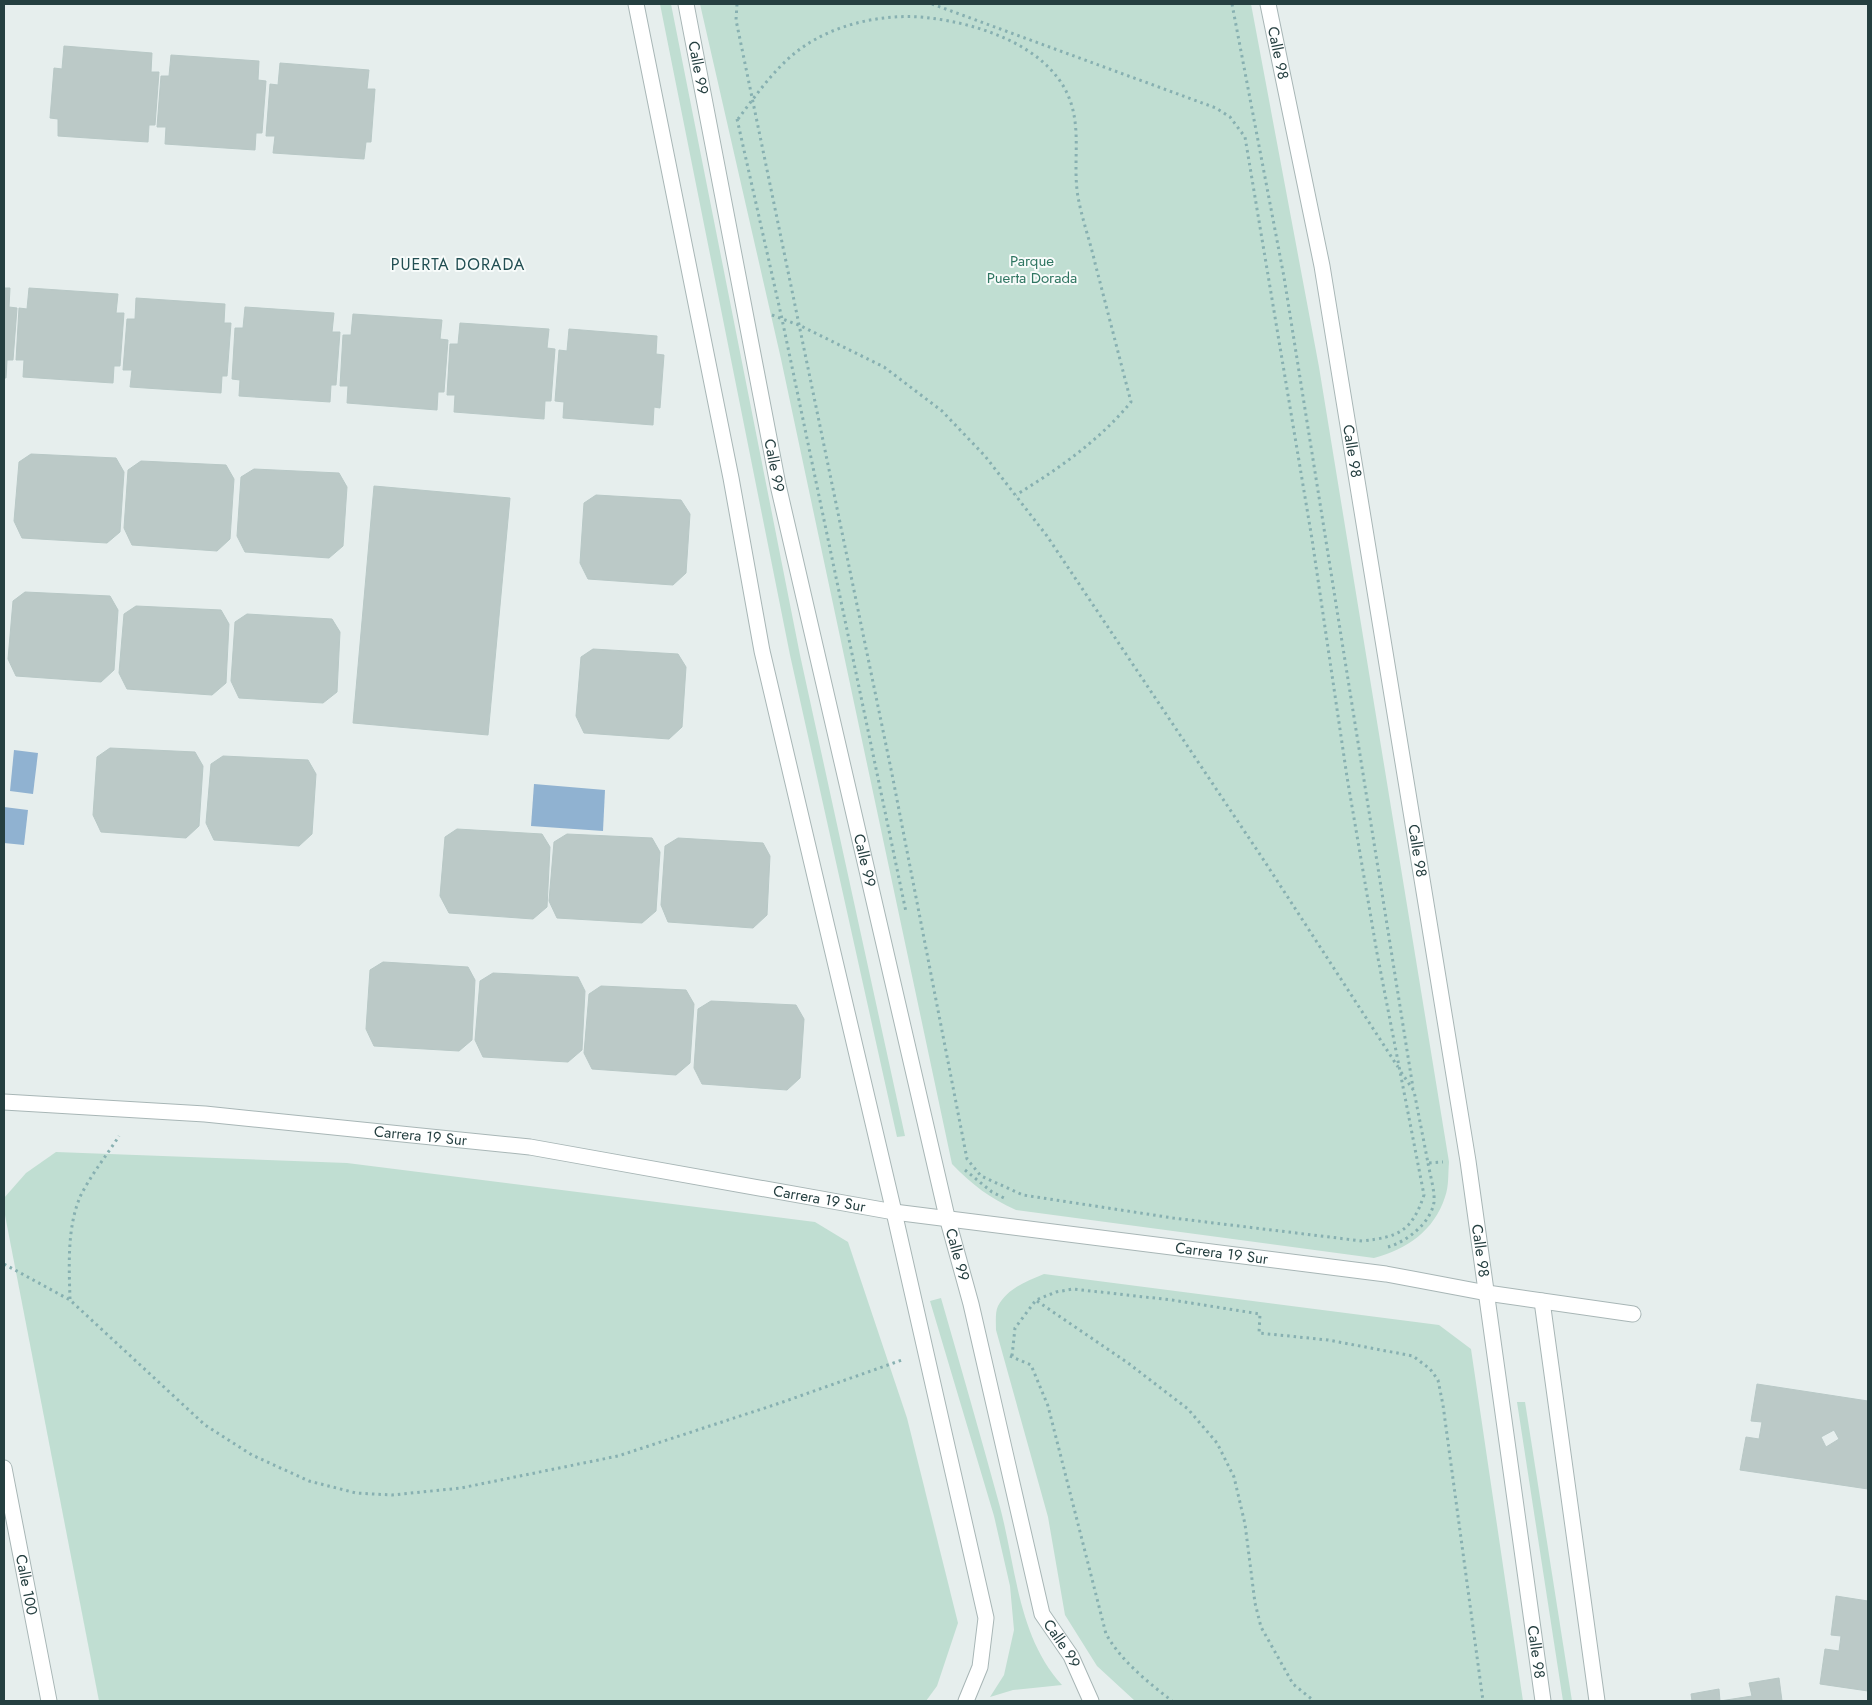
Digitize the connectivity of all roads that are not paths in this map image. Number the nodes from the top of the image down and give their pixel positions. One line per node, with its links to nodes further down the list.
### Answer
1 (636, 4): 5 (street)
2 (686, 4): 6 (street, Calle 99)
3 (1268, 4): 7 (street, Calle 98)
4 (4, 1102): 5 (street, Carrera 19 Sur)
5 (894, 1212): 6 (street, Carrera 19 Sur); 12 (street)
6 (947, 1217): 7 (street, Carrera 19 Sur); 13 (street, Calle 99)
7 (1486, 1294): 8 (street, Carrera 19 Sur); 14 (street, Calle 98)
8 (1542, 1301): 9 (street, Carrera 19 Sur); 15 (street)
9 (1633, 1314)
10 (4, 1468): 11 (street, Calle 100)
11 (48, 1701)
12 (966, 1701)
13 (1091, 1701)
14 (1543, 1701)
15 (1597, 1701)

